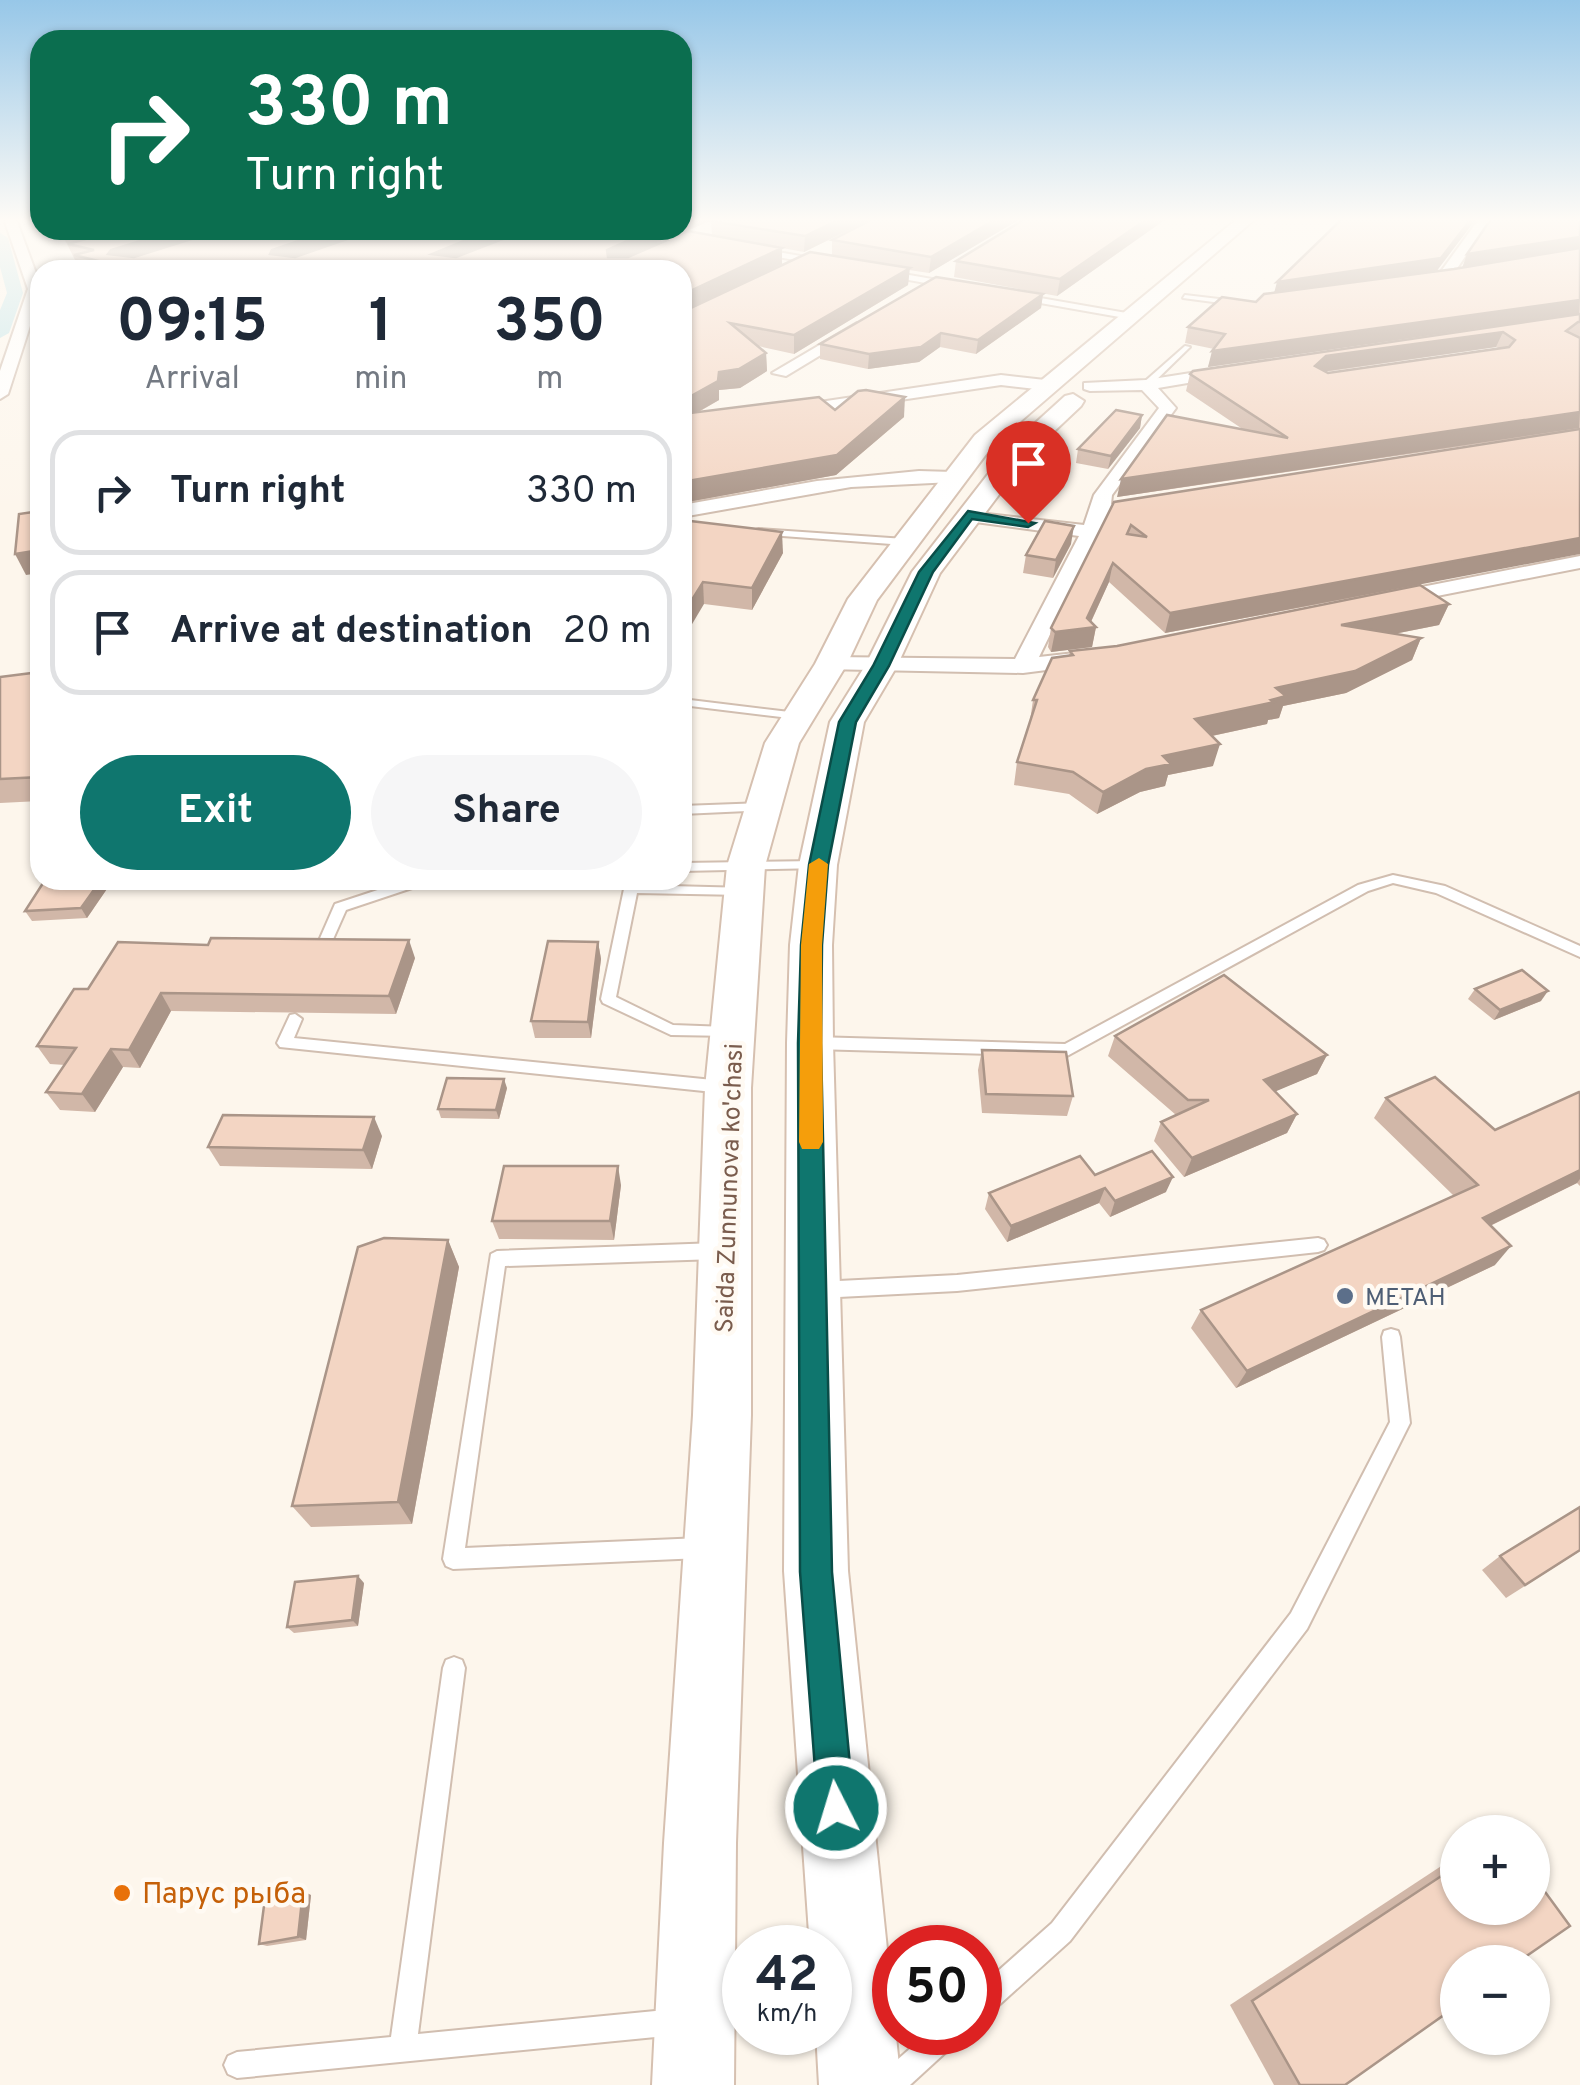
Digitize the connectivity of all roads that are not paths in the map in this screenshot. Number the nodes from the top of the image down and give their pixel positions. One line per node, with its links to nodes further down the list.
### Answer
1 (27, 316): 11 (street)
2 (1132, 316): 9 (main road, Saida Zunnunova ko'chasi)
3 (1163, 316): 4 (main road)
4 (1158, 321)
5 (865, 322): 8 (street)
6 (1187, 347): 10 (lane)
7 (1243, 370): 10 (street)
8 (780, 373)
9 (1084, 377): 10 (street); 13 (street); 14 (main road, Saida Zunnunova ko'chasi)
10 (1146, 384): 12 (street); 17 (street)
11 (0, 394)
12 (1198, 398)
13 (760, 416)
14 (980, 472): 16 (street); 17 (street); 19 (main road, Saida Zunnunova ko'chasi); 24 (main road, Saida Zunnunova ko'chasi)
15 (1171, 502): 17 (street)
16 (692, 509)
17 (1095, 521): 25 (street)
18 (742, 533): 19 (lane)
19 (905, 542): 23 (main road, Saida Zunnunova ko'chasi)
20 (1580, 562): 21 (street)
21 (1371, 603)
22 (1124, 652): 25 (street)
23 (830, 664): 24 (street); 27 (main road, Saida Zunnunova ko'chasi)
24 (881, 666): 25 (street); 28 (main road, Saida Zunnunova ko'chasi)
25 (1023, 666)
26 (692, 705): 27 (lane)
27 (790, 730): 28 (main road); 29 (main road, Saida Zunnunova ko'chasi)
28 (842, 748): 31 (main road, Saida Zunnunova ko'chasi)
29 (763, 808): 30 (lane); 33 (main road, Saida Zunnunova ko'chasi)
30 (692, 810)
31 (818, 865): 33 (lane); 41 (main road, Saida Zunnunova ko'chasi)
32 (692, 869): 33 (lane)
33 (745, 878): 34 (lane); 40 (main road, Saida Zunnunova ko'chasi)
34 (692, 883)
35 (392, 890): 37 (lane)
36 (630, 890): 40 (lane)
37 (322, 952)
38 (1580, 952): 41 (lane)
39 (295, 1018): 42 (lane)
40 (733, 1032): 42 (main road, Saida Zunnunova ko'chasi)
41 (810, 1043): 45 (main road, Saida Zunnunova ko'chasi)
42 (728, 1088): 44 (main road, Saida Zunnunova ko'chasi)
43 (1318, 1245): 45 (lane)
44 (725, 1251): 47 (main road, Saida Zunnunova ko'chasi); 47 (lane)
45 (812, 1291): 55 (main road, Saida Zunnunova ko'chasi)
46 (1392, 1337): 49 (lane)
47 (715, 1548): 50 (main road, Saida Zunnunova ko'chasi)
48 (454, 1668): 51 (lane)
49 (1002, 1984)
50 (695, 2020): 51 (lane); 54 (main road, Saida Zunnunova ko'chasi)
51 (403, 2049): 53 (lane)
52 (923, 2055): 56 (lane)
53 (237, 2065)
54 (693, 2085)
55 (860, 2085)
56 (890, 2085)

